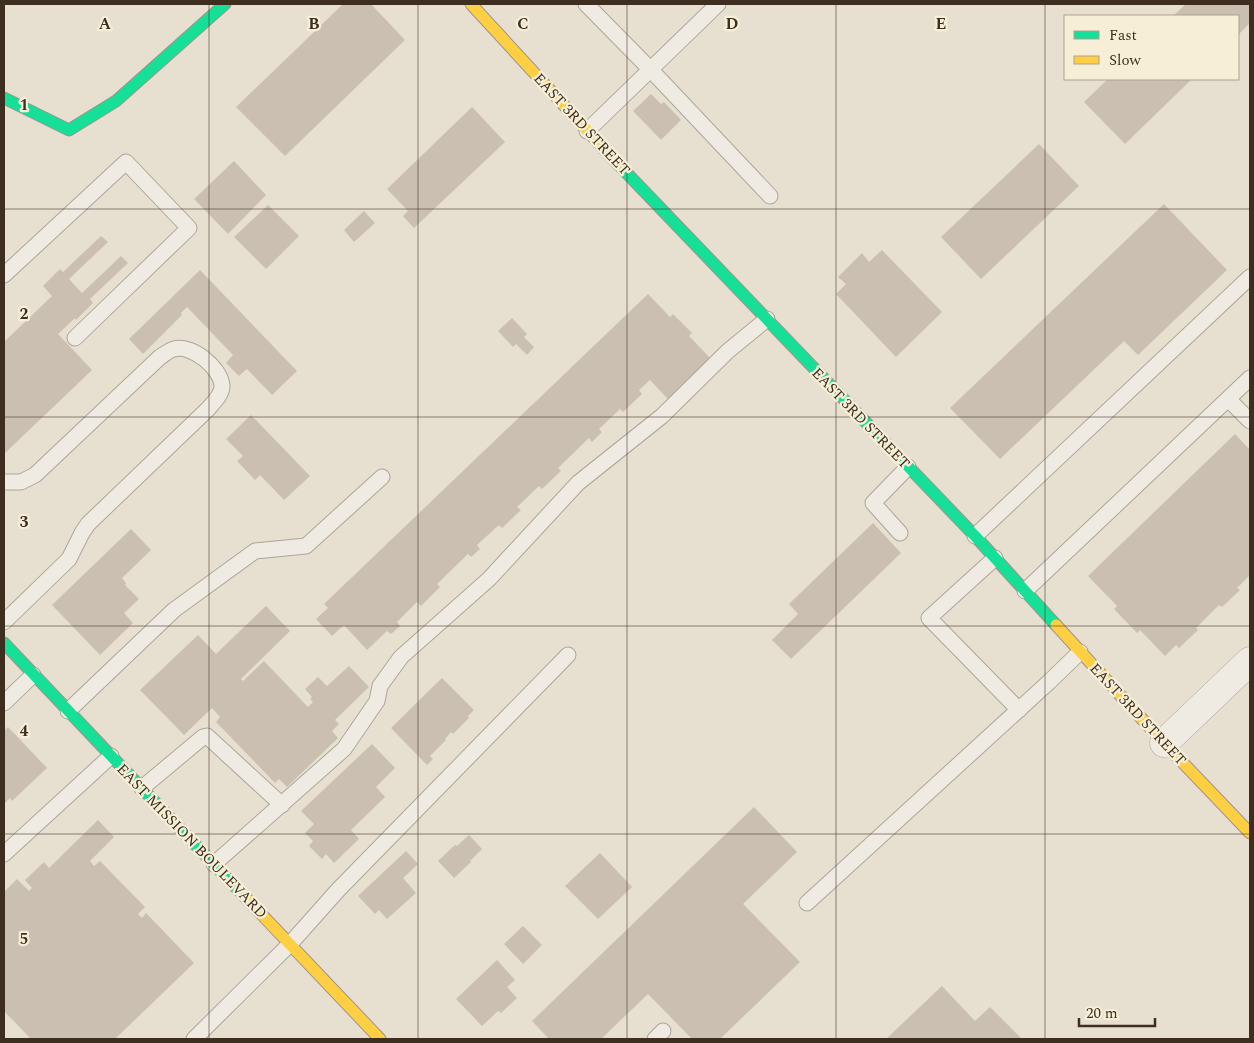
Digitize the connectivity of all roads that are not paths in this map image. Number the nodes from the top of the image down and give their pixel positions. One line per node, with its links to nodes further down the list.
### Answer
1 (225, 4): 6 (street)
2 (471, 4): 7 (street, EAST 3RD STREET)
3 (586, 4): 5 (lane)
4 (718, 4): 5 (lane)
5 (650, 69): 7 (lane); 8 (lane)
6 (4, 98)
7 (587, 131): 11 (street, EAST 3RD STREET)
8 (770, 196)
9 (4, 275): 12 (lane)
10 (1250, 277): 20 (lane)
11 (767, 319): 16 (street, EAST 3RD STREET); 35 (lane)
12 (75, 338)
13 (1250, 378): 14 (lane)
14 (1228, 399): 15 (lane); 22 (lane)
15 (1250, 421)
16 (908, 467): 19 (lane); 20 (street, EAST 3RD STREET)
17 (382, 477): 31 (lane)
18 (4, 482): 23 (lane)
19 (900, 533)
20 (975, 536): 21 (street, EAST 3RD STREET)
21 (995, 558): 22 (street, EAST 3RD STREET); 30 (lane)
22 (1025, 591): 25 (street, EAST 3RD STREET)
23 (4, 622)
24 (4, 643): 28 (street, EAST MISSION BOULEVARD)
25 (1080, 652): 30 (lane); 32 (street, EAST 3RD STREET)
26 (568, 655): 40 (lane)
27 (1250, 661): 32 (street)
28 (33, 675): 29 (lane); 31 (street, EAST MISSION BOULEVARD)
29 (4, 703)
30 (1019, 710): 39 (lane)
31 (68, 711): 33 (street, EAST MISSION BOULEVARD)
32 (1164, 743): 36 (street, EAST 3RD STREET)
33 (111, 756): 34 (street, EAST MISSION BOULEVARD); 37 (lane)
34 (142, 788): 35 (lane); 38 (street, EAST MISSION BOULEVARD)
35 (282, 805): 38 (lane)
36 (1250, 833)
37 (4, 854)
38 (214, 864): 40 (street, EAST MISSION BOULEVARD)
39 (807, 903)
40 (290, 944): 41 (lane); 42 (street, EAST MISSION BOULEVARD)
41 (194, 1039)
42 (380, 1039)

